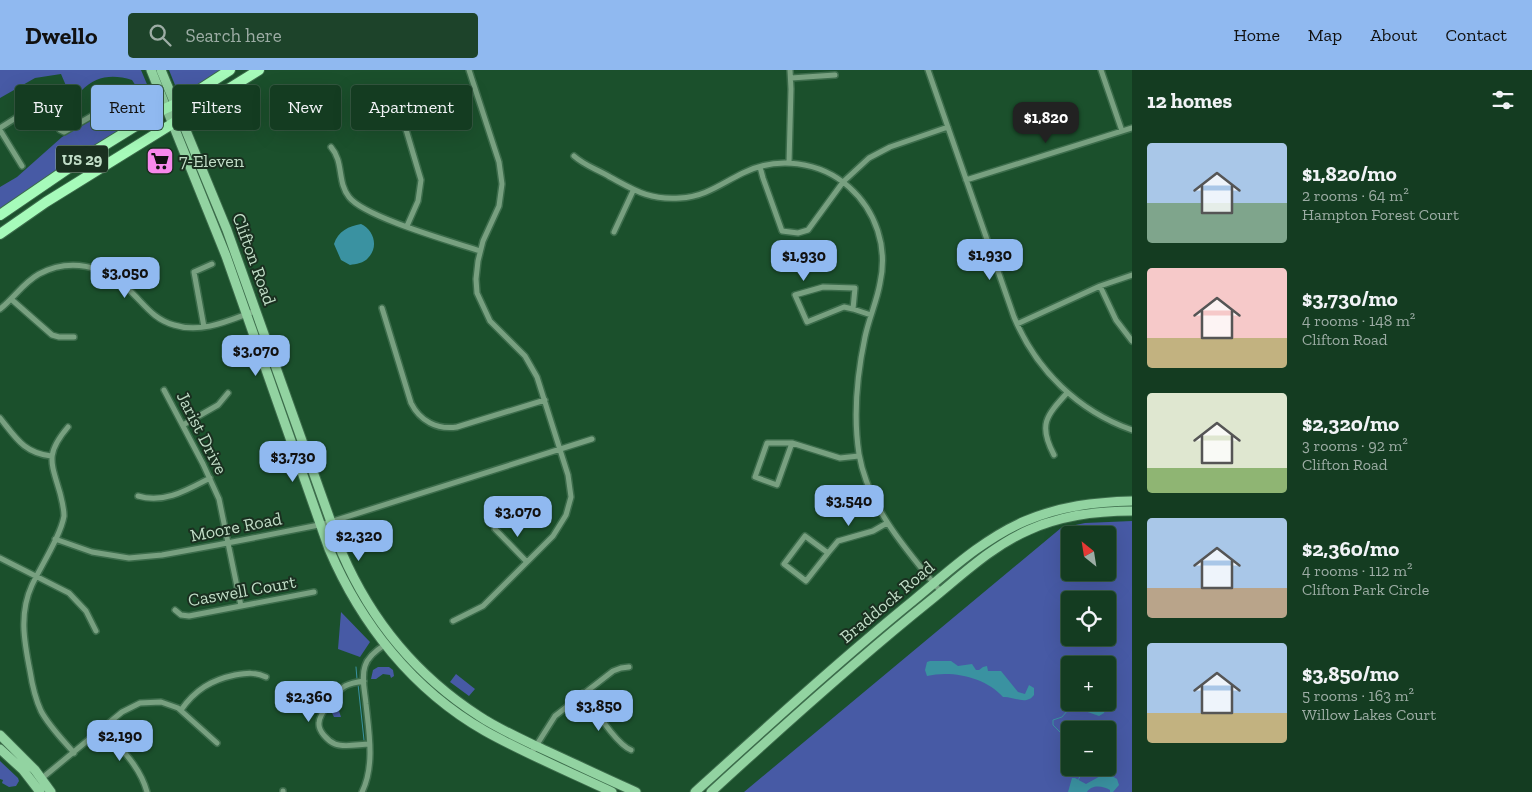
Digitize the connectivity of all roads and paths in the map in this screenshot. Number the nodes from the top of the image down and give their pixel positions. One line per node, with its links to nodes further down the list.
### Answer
1 (151, 70): 12 (main road)
2 (161, 70): 12 (main road)
3 (230, 70): 12 (main road, US 29)
4 (259, 70): 11 (main road, US 29)
5 (468, 70): 34 (street)
6 (790, 70): 10 (street)
7 (928, 70): 16 (street)
8 (1101, 70): 21 (street)
9 (835, 75): 10 (street)
10 (791, 78): 24 (street)
11 (235, 85)
12 (171, 106): 13 (main road, Clifton Road); 30 (main road, US 29)
13 (173, 111)
14 (91, 116): 18 (street)
15 (173, 123): 33 (main road, US 29)
16 (948, 127): 27 (street); 28 (street)
17 (1132, 128): 21 (street)
18 (0, 129): 25 (street)
19 (180, 130): 42 (main road, Clifton Road)
20 (406, 130): 31 (street)
21 (1122, 131): 27 (street)
22 (331, 147): 31 (street)
23 (574, 156): 29 (street)
24 (789, 162): 26 (street); 28 (street)
25 (22, 166)
26 (760, 167): 28 (street); 29 (street)
27 (966, 180): 44 (street)
28 (843, 182): 43 (street)
29 (633, 191): 32 (street)
30 (0, 215)
31 (407, 226): 34 (street)
32 (614, 232)
33 (0, 234)
34 (480, 251): 51 (street)
35 (212, 264): 45 (street)
36 (1132, 276): 37 (street)
37 (1100, 286): 44 (street); 47 (street)
38 (11, 299): 40 (street); 45 (street); 46 (street)
39 (382, 308): 51 (street)
40 (0, 309)
41 (853, 309): 41 (street); 43 (street)
42 (251, 312): 45 (street); 66 (main road, Clifton Road); 68 (main road, Clifton Road)
43 (870, 315): 61 (street)
44 (1017, 324): 50 (street)
45 (204, 327)
46 (74, 337)
47 (1132, 341)
48 (164, 390): 53 (street, Jarist Drive)
49 (228, 393): 53 (street)
50 (1067, 393): 55 (street); 59 (street)
51 (545, 400): 58 (street)
52 (0, 418): 60 (street)
53 (183, 425): 62 (street, Jarist Drive)
54 (68, 427): 60 (street)
55 (1132, 430)
56 (592, 439): 58 (street, Moore Road)
57 (792, 443): 57 (street); 61 (street)
58 (560, 449): 66 (street, Moore Road); 74 (street)
59 (1054, 455)
60 (51, 456): 70 (street)
61 (859, 456): 67 (street)
62 (210, 478): 63 (street); 71 (street, Jarist Drive)
63 (138, 496)
64 (1132, 501): 76 (main road, Braddock Road)
65 (1132, 511): 78 (main road, Braddock Road)
66 (330, 522): 68 (street, Moore Road); 83 (main road, Clifton Road)
67 (887, 523): 72 (street); 76 (street)
68 (320, 525): 71 (street, Moore Road); 84 (main road, Clifton Road)
69 (495, 529): 74 (street)
70 (55, 539): 71 (street, Moore Road); 75 (street)
71 (228, 542): 79 (street, Jarist Drive)
72 (828, 553): 72 (street)
73 (0, 558): 75 (street)
74 (527, 562): 81 (street)
75 (36, 576): 82 (street); 97 (street)
76 (934, 584): 78 (street); 105 (main road, Braddock Road)
77 (314, 592): 79 (street, Caswell Court)
78 (941, 592): 106 (main road, Braddock Road)
79 (241, 606): 80 (street, Caswell Court)
80 (175, 610)
81 (453, 621)
82 (96, 631)
83 (392, 639): 84 (street); 94 (main road, Clifton Road)
84 (384, 645): 87 (street); 98 (main road, Clifton Road)
85 (630, 667): 88 (street)
86 (266, 677): 89 (street)
87 (364, 681): 93 (street); 93 (street)
88 (583, 693): 94 (street); 96 (street)
89 (181, 710): 90 (street); 92 (street)
90 (103, 728): 97 (street); 101 (street)
91 (0, 735): 99 (main road)
92 (217, 743)
93 (369, 744): 102 (street)
94 (536, 745): 98 (street); 104 (main road, Clifton Road)
95 (0, 749): 99 (main road)
96 (631, 750)
97 (74, 753): 99 (street)
98 (531, 754): 103 (main road, Clifton Road)
99 (39, 785): 100 (main road)
100 (51, 792)
101 (147, 792)
102 (362, 792)
103 (612, 792)
104 (636, 792)
105 (695, 792)
106 (712, 792)

